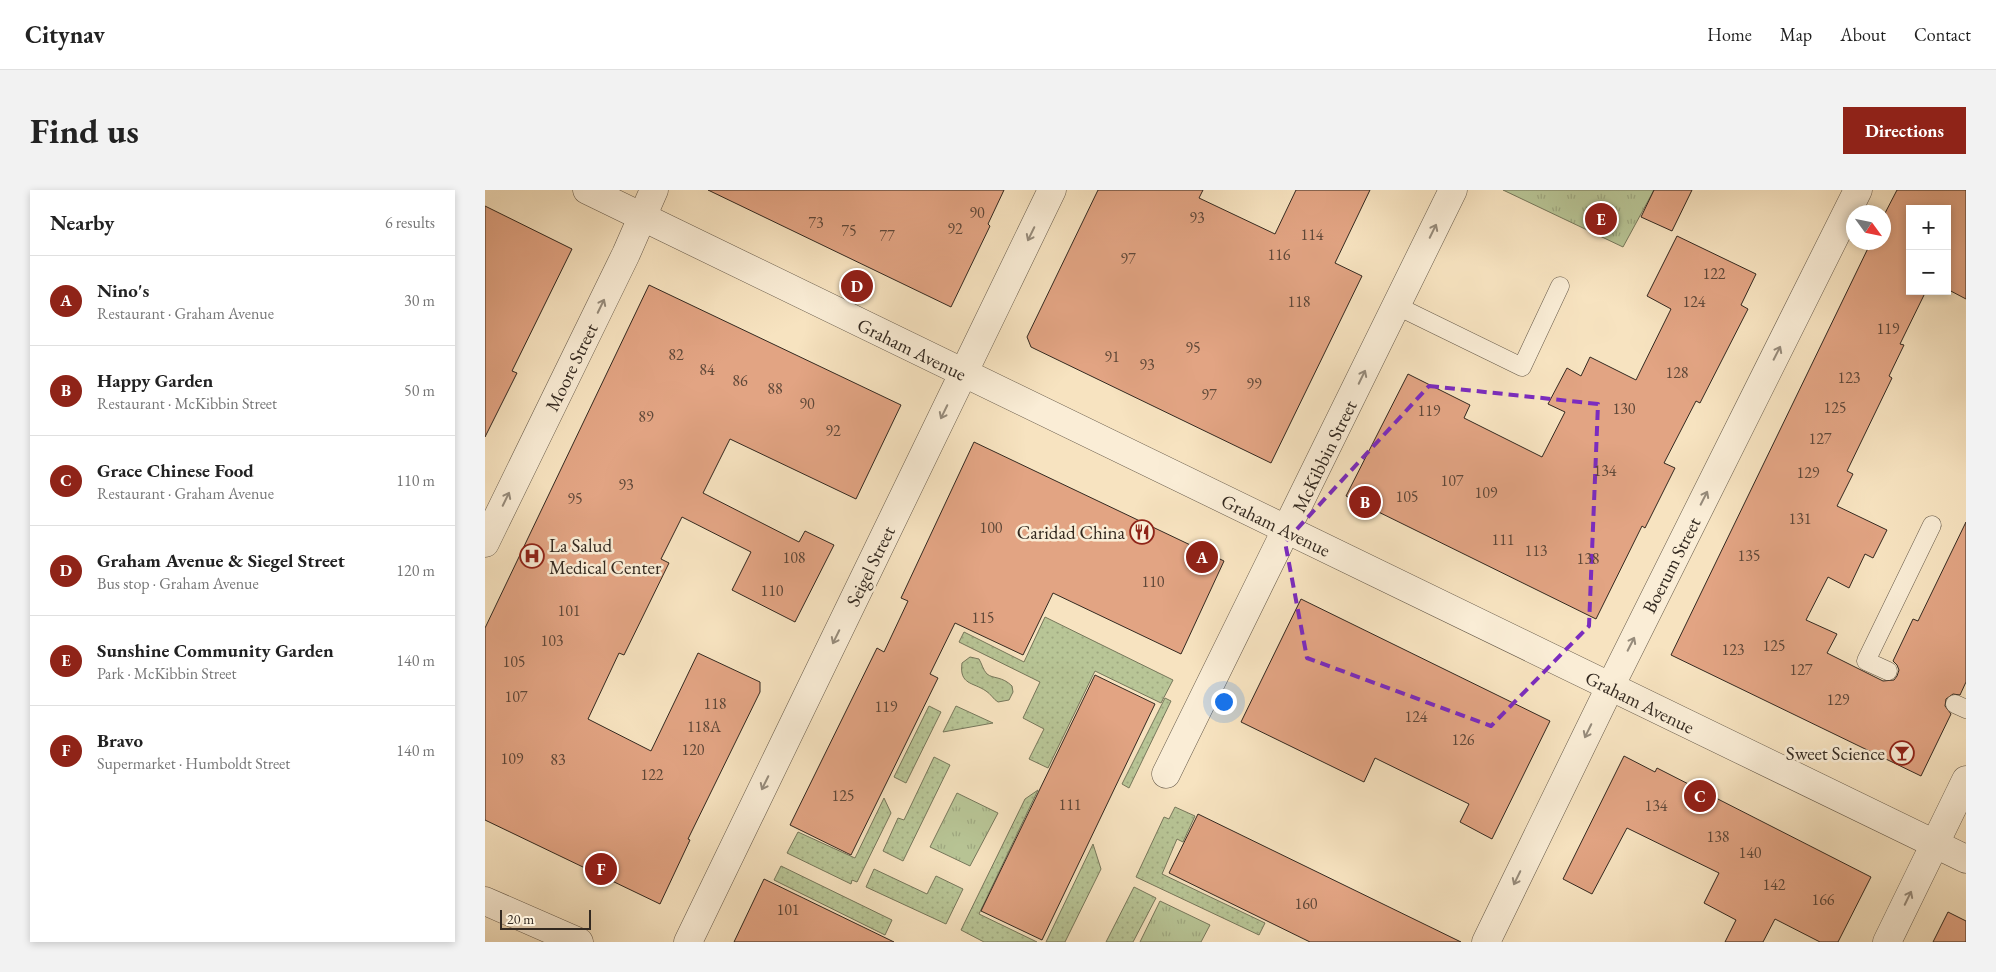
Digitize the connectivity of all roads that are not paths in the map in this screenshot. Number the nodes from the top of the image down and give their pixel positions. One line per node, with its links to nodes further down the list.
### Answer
1 (587, 190): 6 (street, Graham Avenue)
2 (654, 190): 6 (street, Moore Street)
3 (1052, 190): 9 (street, Seigel Street, one-way to 9)
4 (1453, 190): 8 (street, McKibbin Street, one-way to 4)
5 (1858, 190): 14 (street, Boerum Street, one-way to 5)
6 (642, 217): 9 (street, Graham Avenue); 12 (street, Moore Street, one-way to 6)
7 (1560, 286): 8 (lane)
8 (1397, 306): 11 (street, McKibbin Street, one-way to 8)
9 (963, 374): 11 (street, Graham Avenue); 21 (street, Seigel Street, one-way to 21)
10 (1932, 525): 13 (lane)
11 (1287, 531): 14 (street, Graham Avenue); 15 (street, McKibbin Street)
12 (485, 543)
13 (1888, 671)
14 (1610, 688): 17 (street, Graham Avenue); 22 (street, Boerum Street, one-way to 22)
15 (1166, 774)
16 (1966, 780): 17 (street)
17 (1935, 844): 18 (street, Graham Avenue); 23 (street, one-way to 17)
18 (1966, 859)
19 (485, 901): 20 (street)
20 (579, 942)
21 (688, 942)
22 (1486, 942)
23 (1887, 942)

